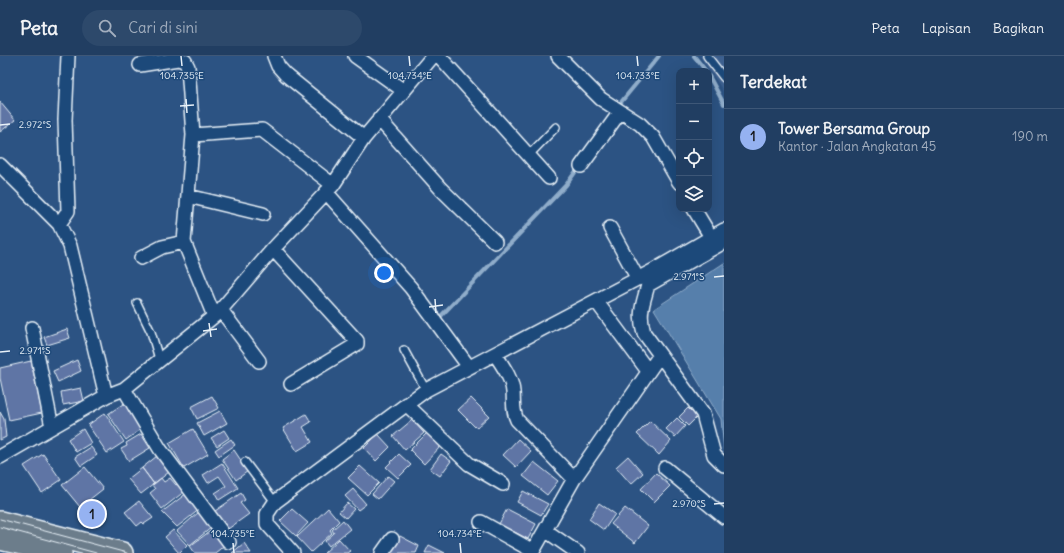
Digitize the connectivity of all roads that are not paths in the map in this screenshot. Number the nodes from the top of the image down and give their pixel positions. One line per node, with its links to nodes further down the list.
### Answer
1 (68, 56): 24 (street)
2 (274, 56): 14 (street)
3 (355, 56): 9 (street)
4 (558, 56): 10 (street)
5 (707, 56): 8 (lane)
6 (432, 57): 9 (street); 15 (street)
7 (140, 65): 13 (street)
8 (724, 78)
9 (404, 91): 11 (street)
10 (617, 110): 17 (street); 18 (street)
11 (379, 119): 14 (street); 29 (street)
12 (556, 127): 15 (lane)
13 (193, 135): 20 (street); 21 (street)
14 (364, 138): 20 (street)
15 (528, 156): 19 (street)
16 (0, 165): 24 (street)
17 (581, 166)
18 (676, 177)
19 (549, 178)
20 (330, 189): 31 (street); 43 (street)
21 (188, 196): 23 (street); 28 (street)
22 (696, 212): 27 (street)
23 (263, 214)
24 (59, 224): 48 (street)
25 (610, 228): 33 (street)
26 (724, 230): 27 (street)
27 (710, 237): 33 (street)
28 (184, 242): 32 (street); 36 (street)
29 (495, 242)
30 (724, 242): 40 (street)
31 (273, 249): 36 (street); 45 (street)
32 (141, 258)
33 (638, 279): 34 (street)
34 (596, 301): 39 (street); 44 (street)
35 (137, 303): 41 (lane)
36 (218, 313): 41 (street); 42 (street)
37 (32, 328): 50 (street)
38 (404, 350): 47 (lane)
39 (495, 354): 43 (street); 55 (street)
40 (660, 355): 44 (street); 53 (street)
41 (159, 360): 46 (street)
42 (260, 362)
43 (469, 367): 47 (street)
44 (648, 371): 55 (street)
45 (291, 384)
46 (124, 389): 48 (street); 64 (street)
47 (426, 390): 49 (street)
48 (106, 396): 50 (street)
49 (406, 404): 56 (street); 57 (street)
50 (52, 427): 51 (street)
51 (0, 457)
52 (245, 462): 57 (lane)
53 (724, 465)
54 (665, 468): 58 (street)
55 (574, 478): 61 (street)
56 (503, 484)
57 (275, 502): 68 (street)
58 (724, 516)
59 (0, 522): 67 (main road)
60 (482, 522): 66 (street)
61 (545, 530): 66 (street); 70 (street)
62 (0, 538): 65 (main road)
63 (392, 539): 69 (street)
64 (229, 542)
65 (50, 552)
66 (532, 552)
67 (122, 553)
68 (293, 553)
69 (382, 553)
70 (578, 553)

